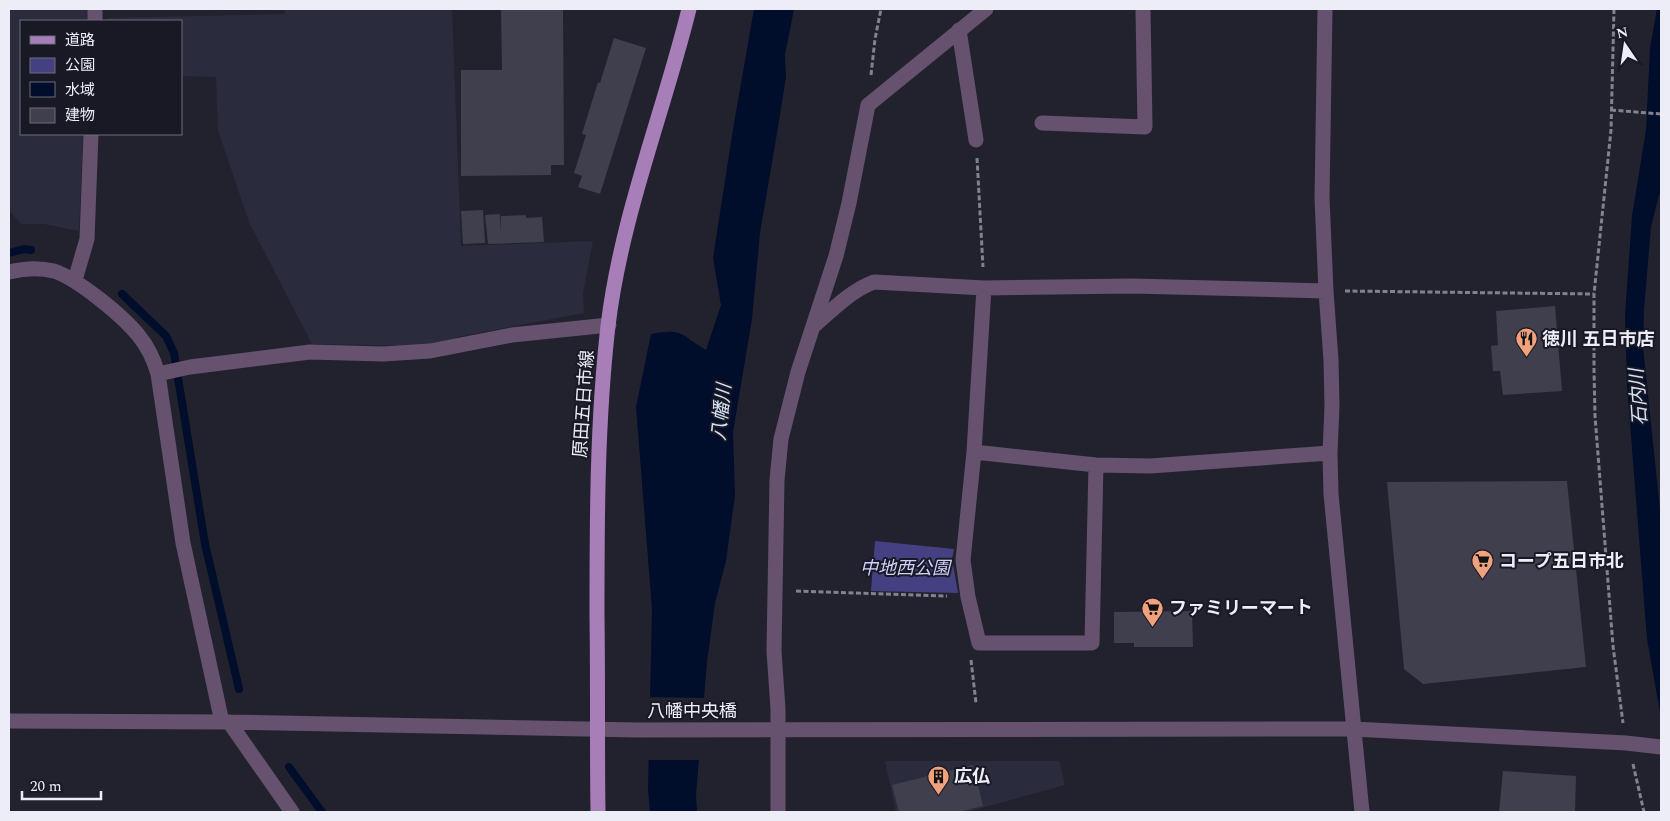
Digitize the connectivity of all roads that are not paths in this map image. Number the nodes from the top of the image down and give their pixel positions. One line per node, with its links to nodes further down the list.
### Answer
1 (689, 9): 13 (main road, 原田五日市線)
2 (986, 9): 5 (street)
3 (1143, 9): 6 (street)
4 (1325, 9): 12 (street)
5 (959, 30): 8 (street); 14 (street)
6 (1042, 123)
7 (91, 135): 10 (street)
8 (976, 140)
9 (9, 272): 10 (street)
10 (75, 280): 15 (street)
11 (984, 288): 12 (street); 14 (street); 16 (street)
12 (1326, 291): 17 (street)
13 (608, 325): 15 (street); 22 (main road, 原田五日市線)
14 (814, 325): 21 (street)
15 (162, 373): 20 (street)
16 (974, 452): 18 (street); 18 (street)
17 (1330, 453): 18 (street); 23 (street)
18 (1096, 465)
19 (9, 721): 20 (street, 八幡中央橋)
20 (226, 722): 22 (street, 八幡中央橋); 25 (street)
21 (777, 728): 22 (street, 八幡中央橋); 23 (street, 八幡中央橋); 27 (street)
22 (597, 729): 26 (main road, 原田五日市線)
23 (1353, 729): 24 (street, 八幡中央橋); 28 (street)
24 (1661, 747)
25 (292, 812)
26 (598, 812)
27 (778, 812)
28 (1362, 812)

